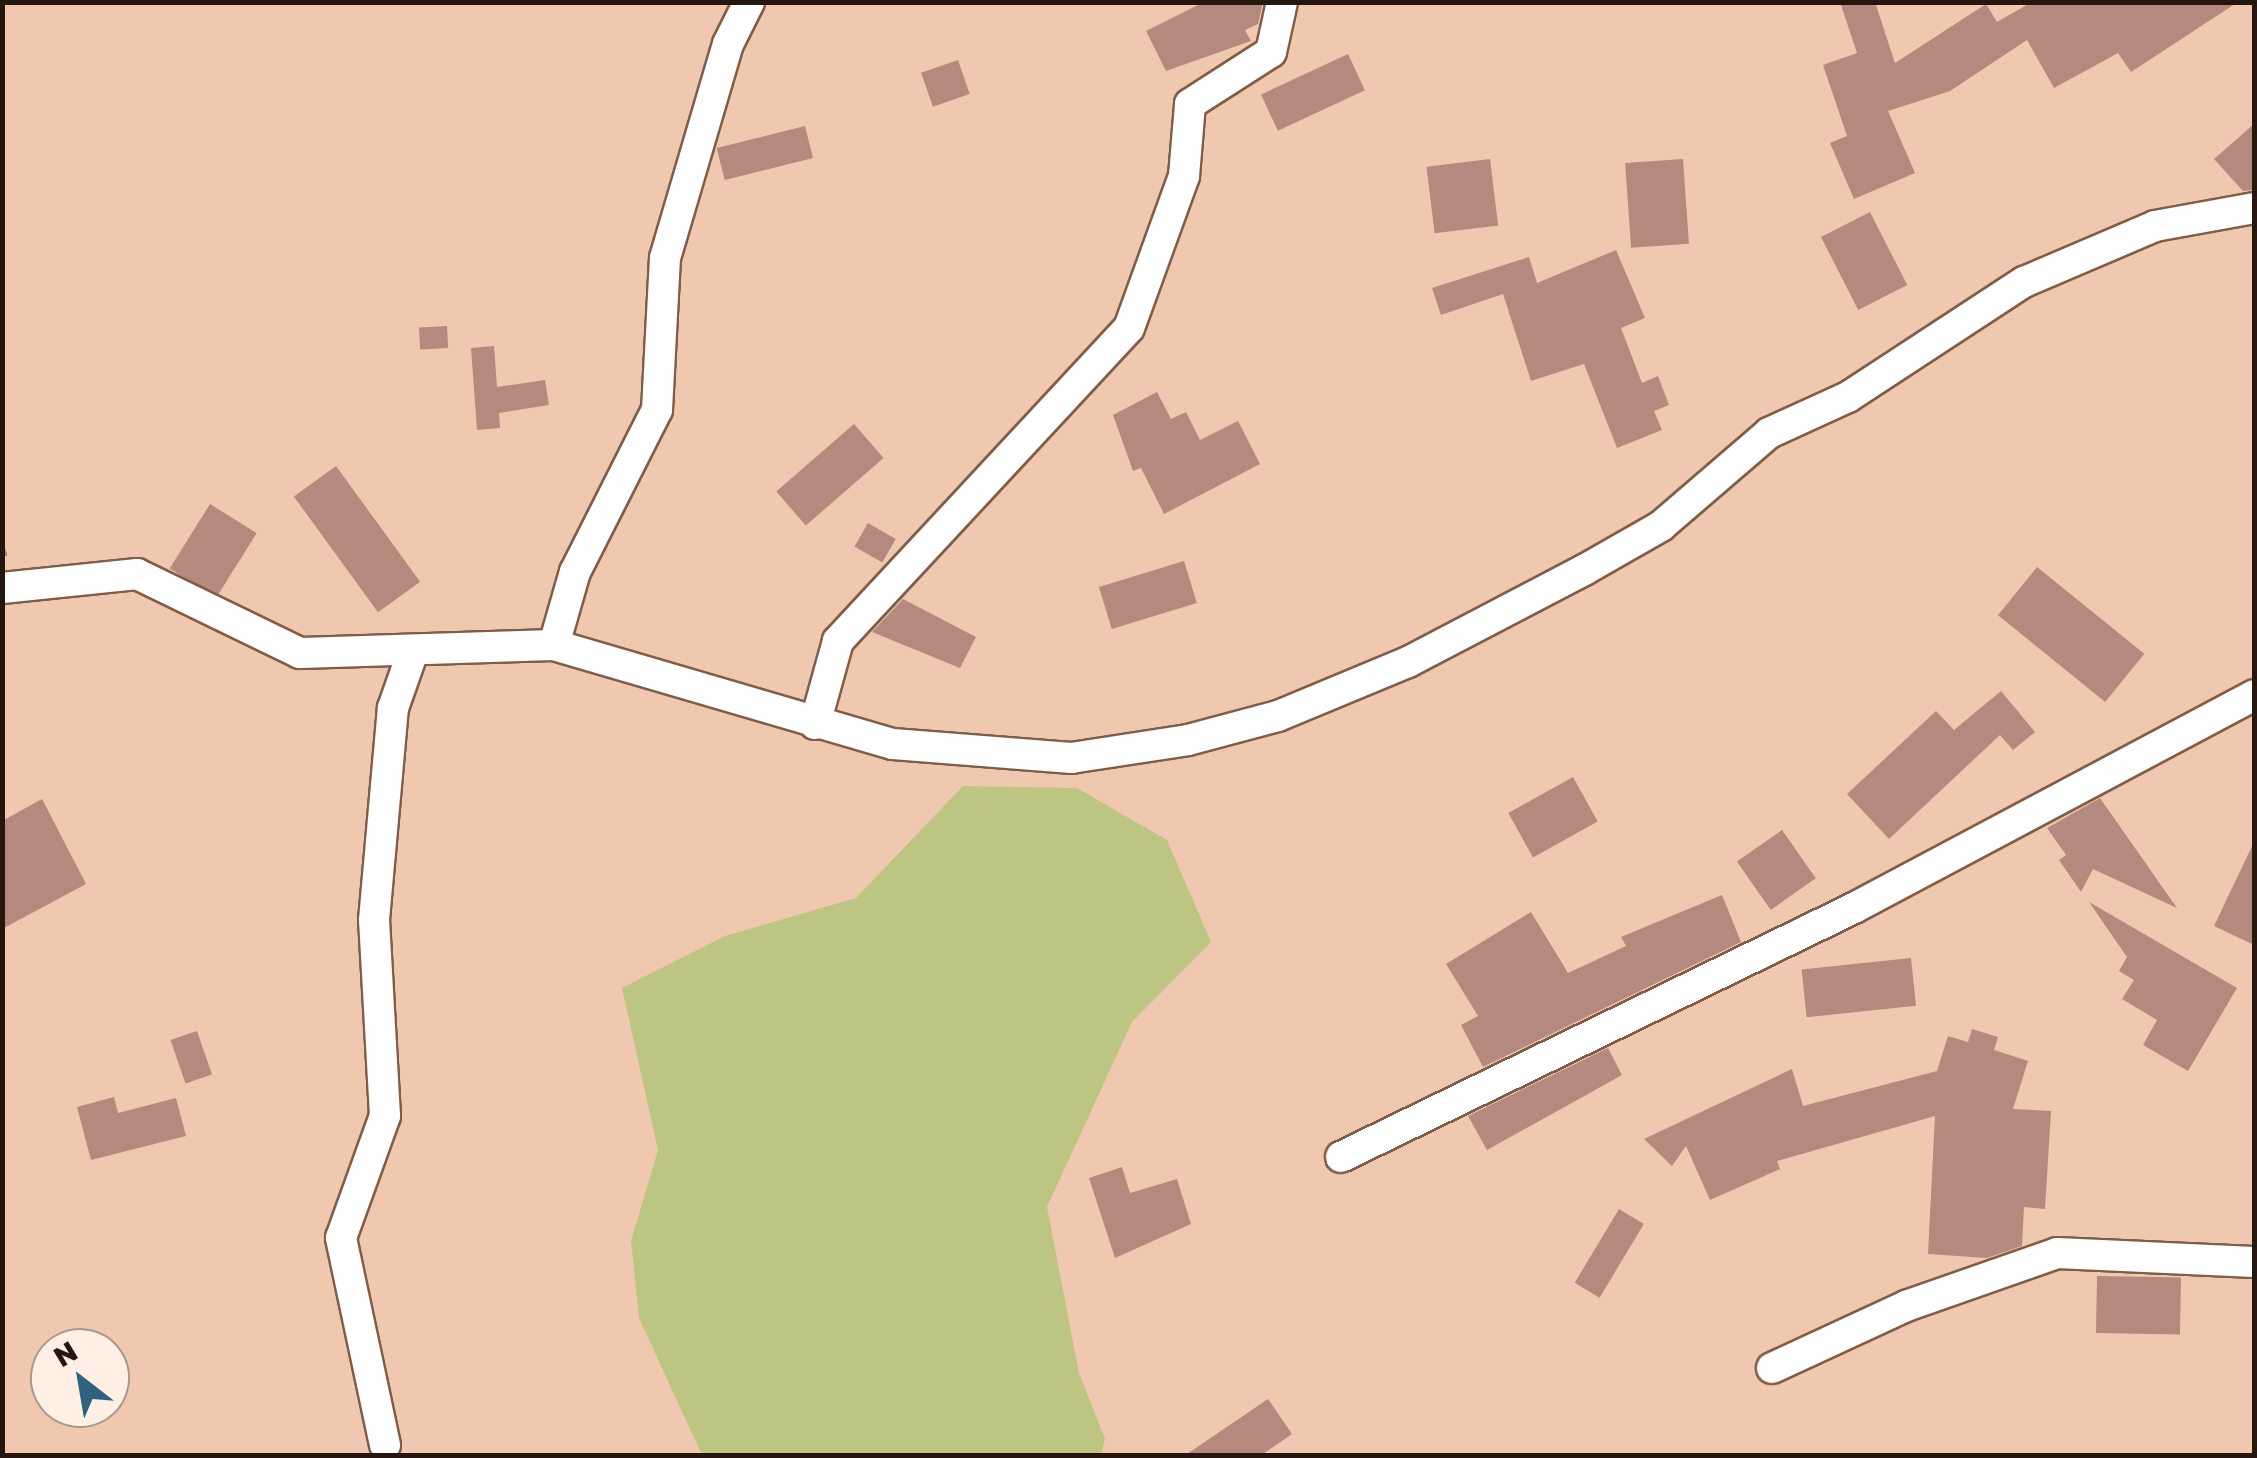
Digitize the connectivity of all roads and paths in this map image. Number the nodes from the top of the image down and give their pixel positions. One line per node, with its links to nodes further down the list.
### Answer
1 (748, 2): 5 (street)
2 (1282, 2): 8 (street)
3 (2254, 208): 8 (street)
4 (2, 588): 6 (street)
5 (554, 645): 6 (street); 8 (street)
6 (412, 654): 12 (street)
7 (2254, 696): 9 (street)
8 (815, 724)
9 (1342, 1157)
10 (2254, 1262): 11 (street)
11 (1772, 1368)
12 (385, 1446)

